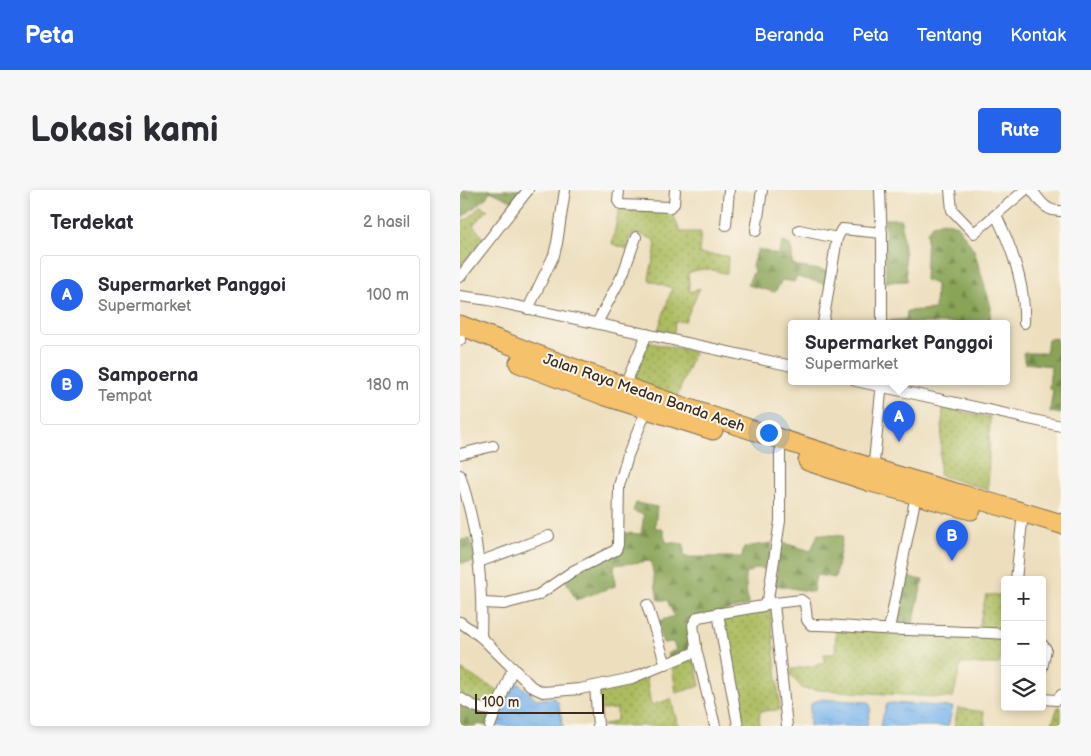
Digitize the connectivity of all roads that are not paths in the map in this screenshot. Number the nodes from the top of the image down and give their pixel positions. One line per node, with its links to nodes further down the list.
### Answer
1 (528, 190): 19 (street)
2 (565, 190): 21 (street)
3 (619, 190): 4 (street)
4 (675, 190)
5 (729, 190): 13 (street)
6 (762, 190): 15 (street)
7 (880, 190): 16 (street)
8 (950, 190): 12 (street)
9 (1025, 190): 12 (street)
10 (1032, 190): 11 (street)
11 (1061, 211)
12 (996, 215): 25 (street)
13 (726, 225)
14 (799, 230): 18 (street)
15 (756, 232)
16 (882, 234): 18 (street); 23 (street)
17 (636, 237): 24 (street)
18 (837, 238): 22 (street)
19 (460, 276)
20 (460, 296): 21 (street)
21 (528, 308): 24 (street)
22 (823, 320)
23 (882, 320)
24 (597, 323): 26 (street)
25 (1024, 323)
26 (647, 334): 28 (street); 31 (street)
27 (460, 336): 31 (highway, Jalan Raya Medan Banda Aceh)
28 (788, 365)
29 (882, 385): 38 (street)
30 (886, 385): 33 (street)
31 (622, 394): 32 (highway, Jalan Raya Medan Banda Aceh); 38 (highway, Jalan Raya Medan Banda Aceh)
32 (647, 409): 35 (highway, Jalan Raya Medan Banda Aceh); 46 (street)
33 (1061, 426)
34 (493, 446): 36 (street)
35 (780, 452): 38 (highway, Jalan Raya Medan Banda Aceh); 47 (street)
36 (460, 454)
37 (460, 475): 44 (street)
38 (872, 476): 39 (highway, Jalan Raya Medan Banda Aceh); 41 (highway, Jalan Raya Medan Banda Aceh)
39 (916, 495): 40 (highway, Jalan Raya Medan Banda Aceh); 51 (street)
40 (1022, 522): 42 (highway, Jalan Raya Medan Banda Aceh); 45 (street)
41 (1061, 524)
42 (1061, 535)
43 (550, 536): 44 (street)
44 (479, 562): 46 (street)
45 (1016, 576)
46 (482, 603): 53 (street)
47 (770, 604): 49 (street); 51 (street); 66 (street)
48 (647, 605): 55 (street)
49 (718, 613): 54 (street); 65 (street)
50 (460, 622): 53 (street)
51 (889, 629): 52 (street)
52 (1001, 634)
53 (481, 636): 56 (street)
54 (696, 650): 55 (street); 64 (street)
55 (666, 665): 57 (street)
56 (513, 668): 57 (street); 61 (street)
57 (595, 686): 63 (street)
58 (1061, 695): 60 (street)
59 (460, 698): 61 (street)
60 (1046, 699)
61 (496, 710): 62 (street)
62 (490, 726)
63 (598, 726)
64 (714, 726)
65 (738, 726)
66 (787, 726)

